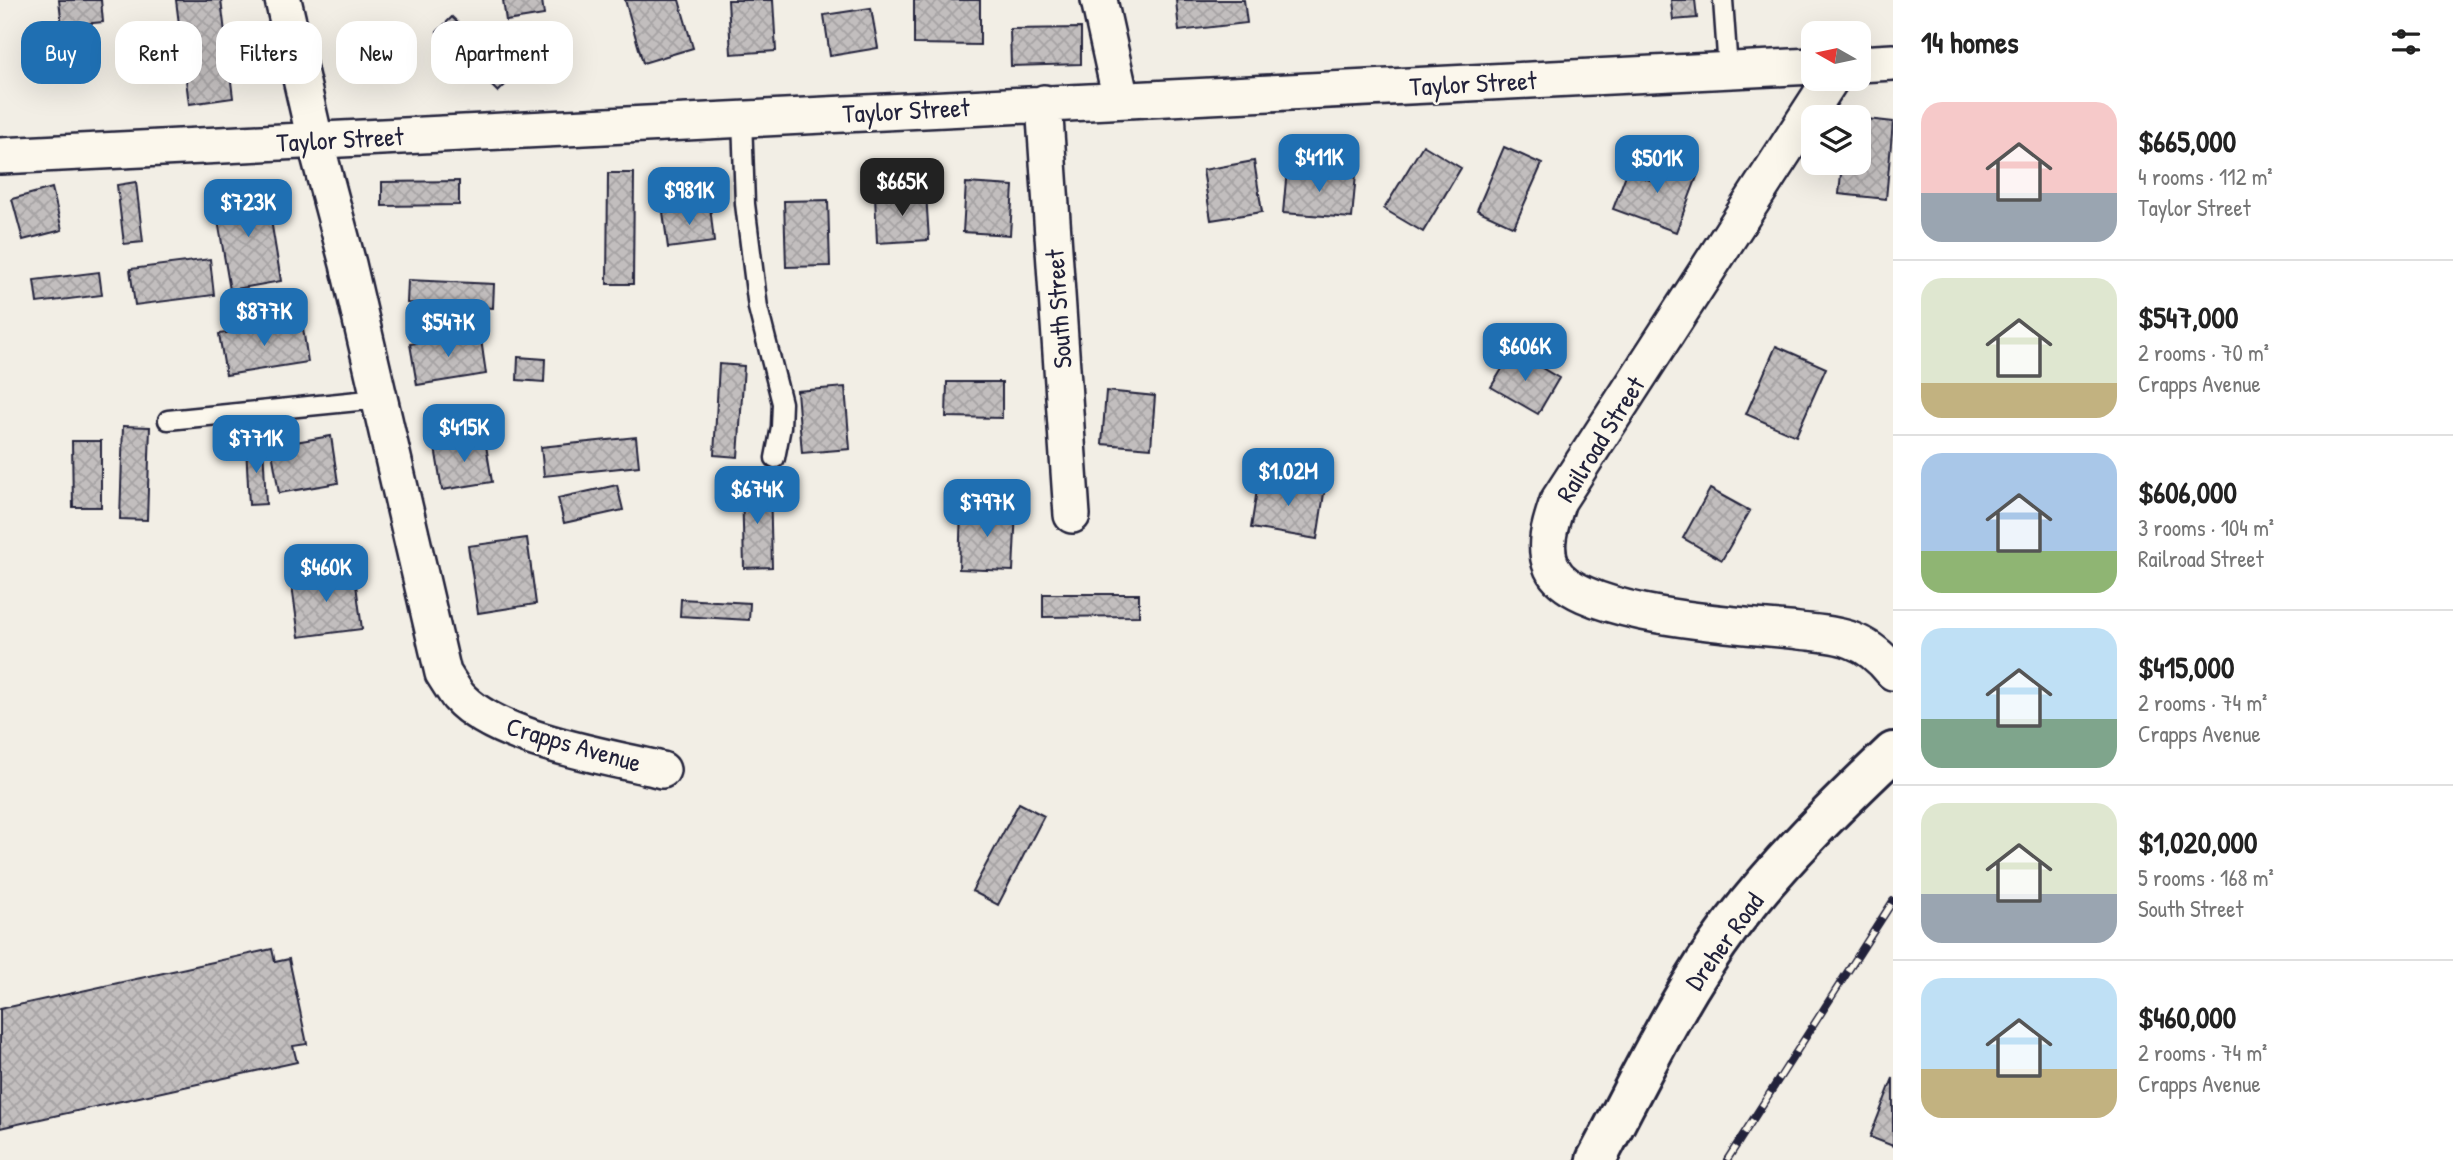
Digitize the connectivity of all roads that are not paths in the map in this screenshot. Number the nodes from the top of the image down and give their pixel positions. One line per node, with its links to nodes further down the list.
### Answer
1 (283, 0): 12 (street, Crapps Avenue)
2 (1099, 0): 9 (street)
3 (1723, 0): 7 (lane)
4 (1893, 62): 5 (street)
5 (1871, 63)
6 (1801, 67): 7 (street, Taylor Street)
7 (1728, 70): 9 (street, Taylor Street)
8 (1823, 91): 18 (street, Railroad Street)
9 (1121, 100): 10 (street, Taylor Street)
10 (1044, 103): 11 (street, Taylor Street); 17 (street, South Street)
11 (742, 119): 12 (street, Taylor Street); 16 (lane)
12 (315, 140): 13 (street, Taylor Street); 14 (street, Crapps Avenue)
13 (0, 156)
14 (378, 399): 15 (lane); 20 (street, Crapps Avenue)
15 (169, 420)
16 (775, 458)
17 (1072, 515)
18 (1893, 672)
19 (1893, 752): 21 (street, Dreher Road)
20 (662, 770)
21 (1596, 1160)

